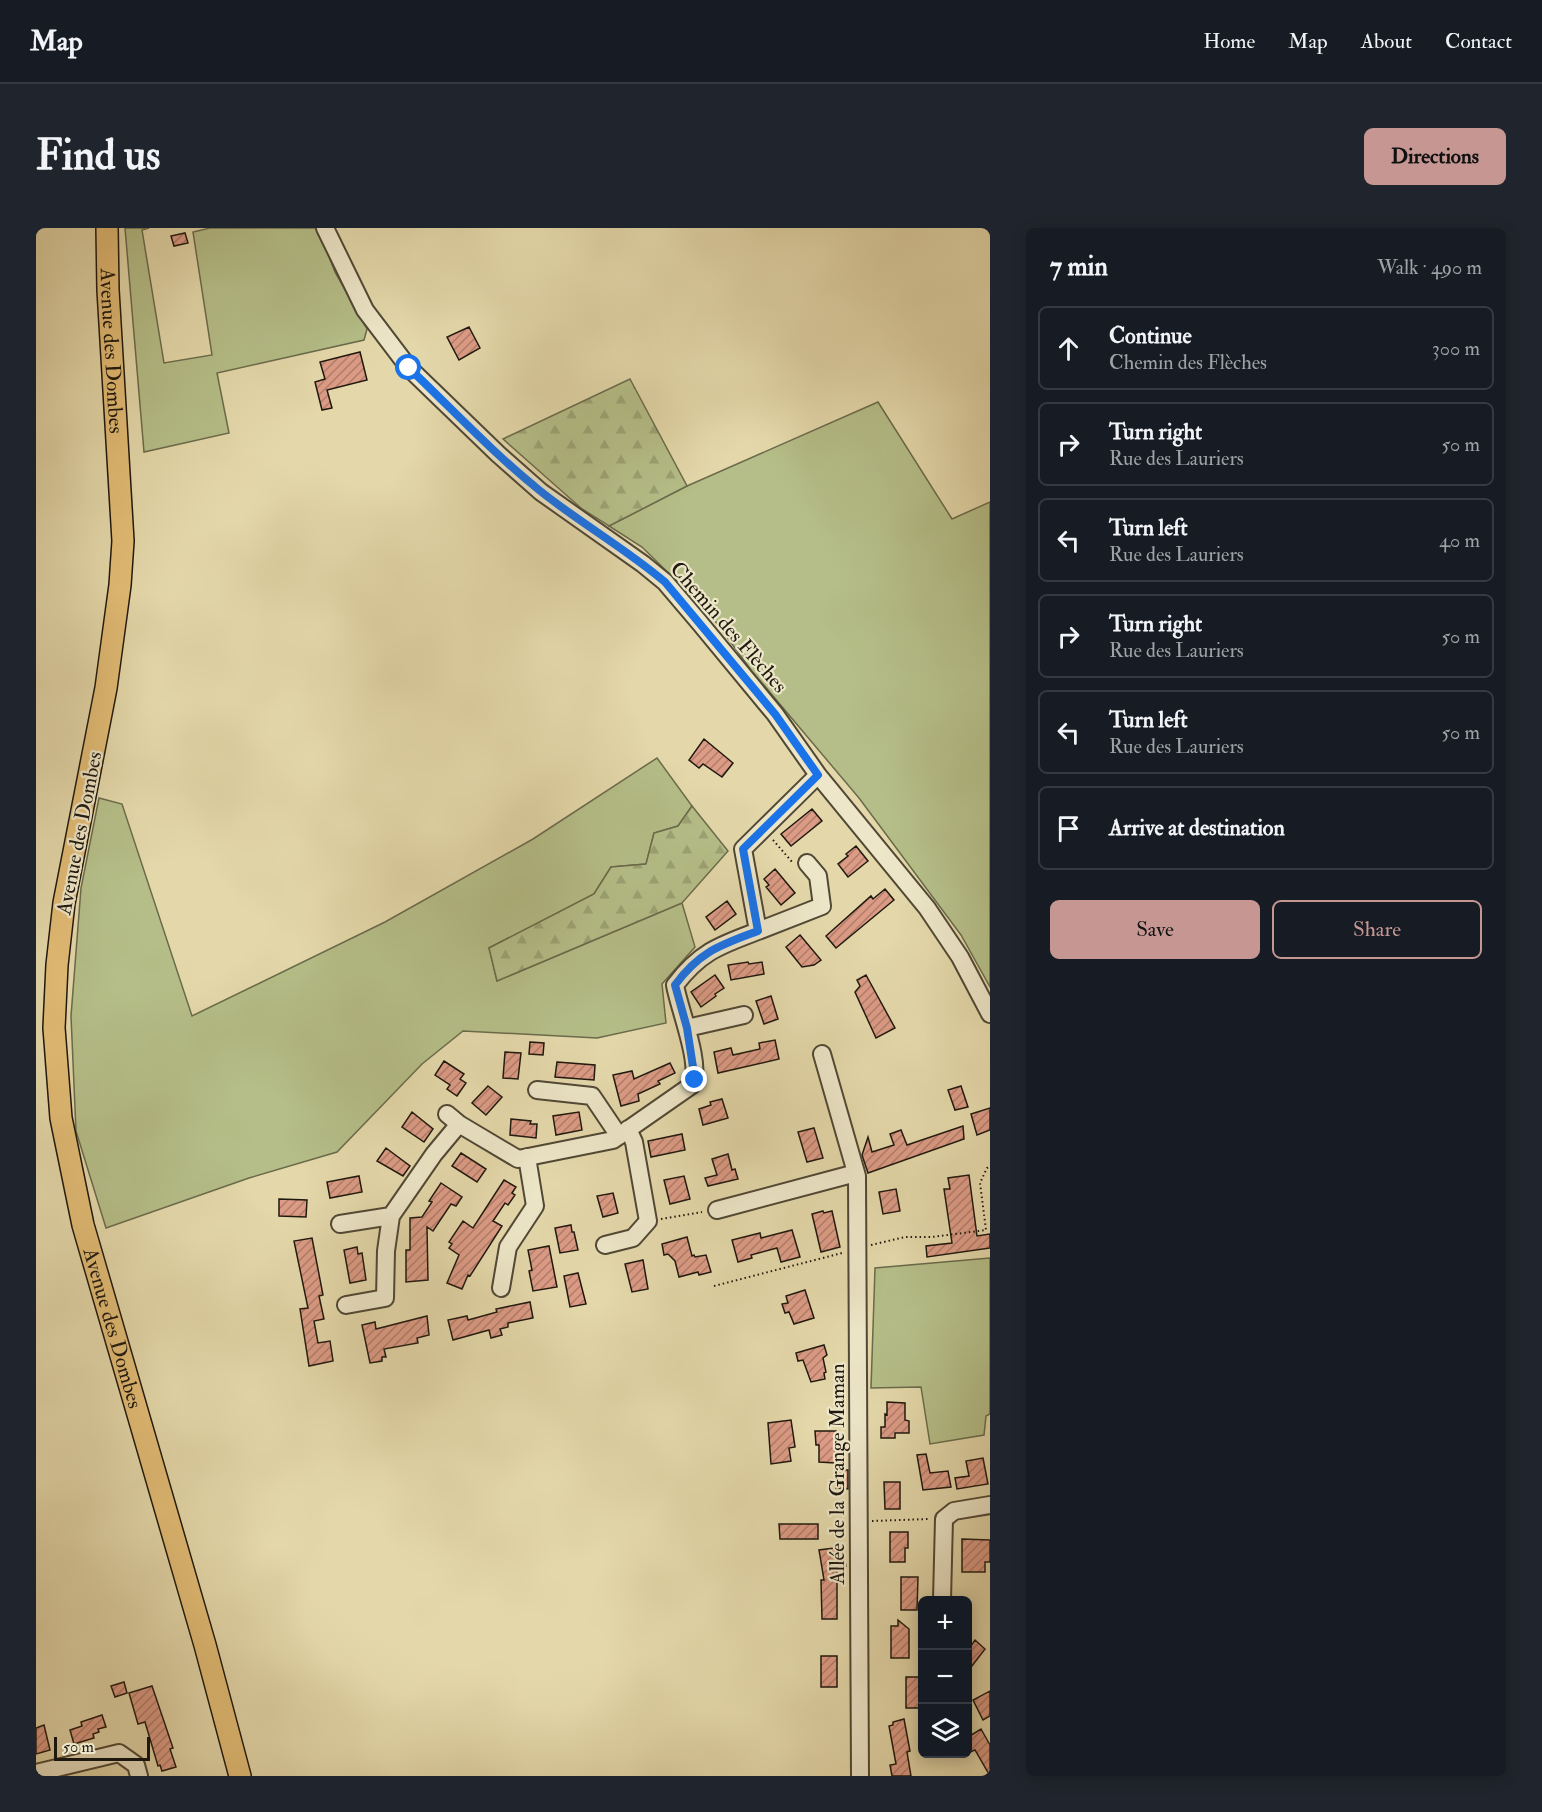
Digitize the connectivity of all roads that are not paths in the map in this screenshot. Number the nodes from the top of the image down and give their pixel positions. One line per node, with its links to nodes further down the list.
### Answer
1 (107, 228): 24 (main road, Avenue des Dombes)
2 (326, 228): 3 (street, Chemin des Flèches)
3 (818, 775): 5 (street); 6 (street, Chemin des Flèches)
4 (807, 863): 5 (street)
5 (758, 931): 8 (street)
6 (990, 1014)
7 (744, 1015): 8 (street)
8 (687, 1028): 11 (street)
9 (822, 1054): 13 (street, Allée de la Grange Maman)
10 (537, 1090): 11 (street)
11 (623, 1132): 12 (street); 17 (street)
12 (527, 1157): 15 (street); 18 (street)
13 (856, 1173): 14 (street); 25 (street, Allée de la Grange Maman)
14 (717, 1210)
15 (391, 1216): 16 (street); 19 (street)
16 (340, 1224)
17 (605, 1245)
18 (501, 1288)
19 (346, 1305)
20 (990, 1505): 21 (street)
21 (942, 1596)
22 (36, 1773): 23 (street)
23 (139, 1776)
24 (240, 1776)
25 (860, 1776)

